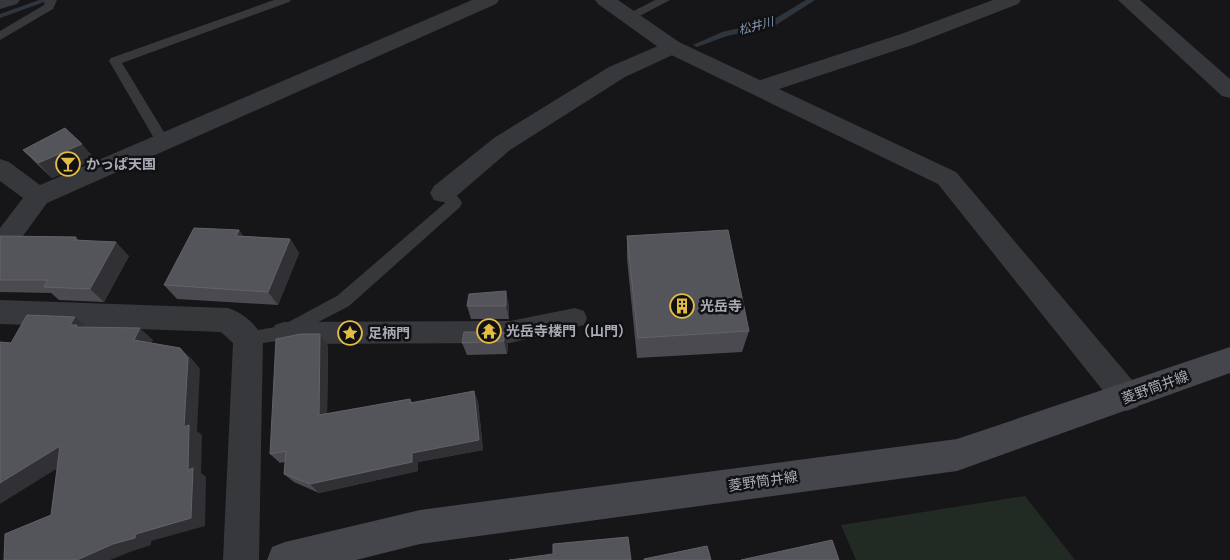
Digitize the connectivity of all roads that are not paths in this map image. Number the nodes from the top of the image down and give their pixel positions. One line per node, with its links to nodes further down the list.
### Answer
1 (10, 0): 8 (street)
2 (285, 0): 15 (lane)
3 (489, 0): 15 (street)
4 (605, 0): 10 (street)
5 (664, 0): 10 (lane)
6 (1011, 0): 13 (street)
7 (1128, 0): 14 (street)
8 (0, 3)
9 (50, 4): 11 (lane)
10 (628, 17): 12 (street)
11 (0, 36)
12 (676, 49): 13 (street); 17 (street)
13 (759, 88): 25 (street)
14 (1230, 91)
15 (163, 142): 18 (street)
16 (0, 168): 18 (street)
17 (443, 193): 22 (lane)
18 (38, 196): 19 (street)
19 (0, 248)
20 (0, 312): 23 (street)
21 (575, 318): 22 (street)
22 (284, 333): 23 (lane)
23 (248, 338): 26 (street)
24 (1230, 360): 25 (main road, 菱野筒井線)
25 (1127, 397): 27 (main road, 菱野筒井線)
26 (241, 560)
27 (285, 560)

